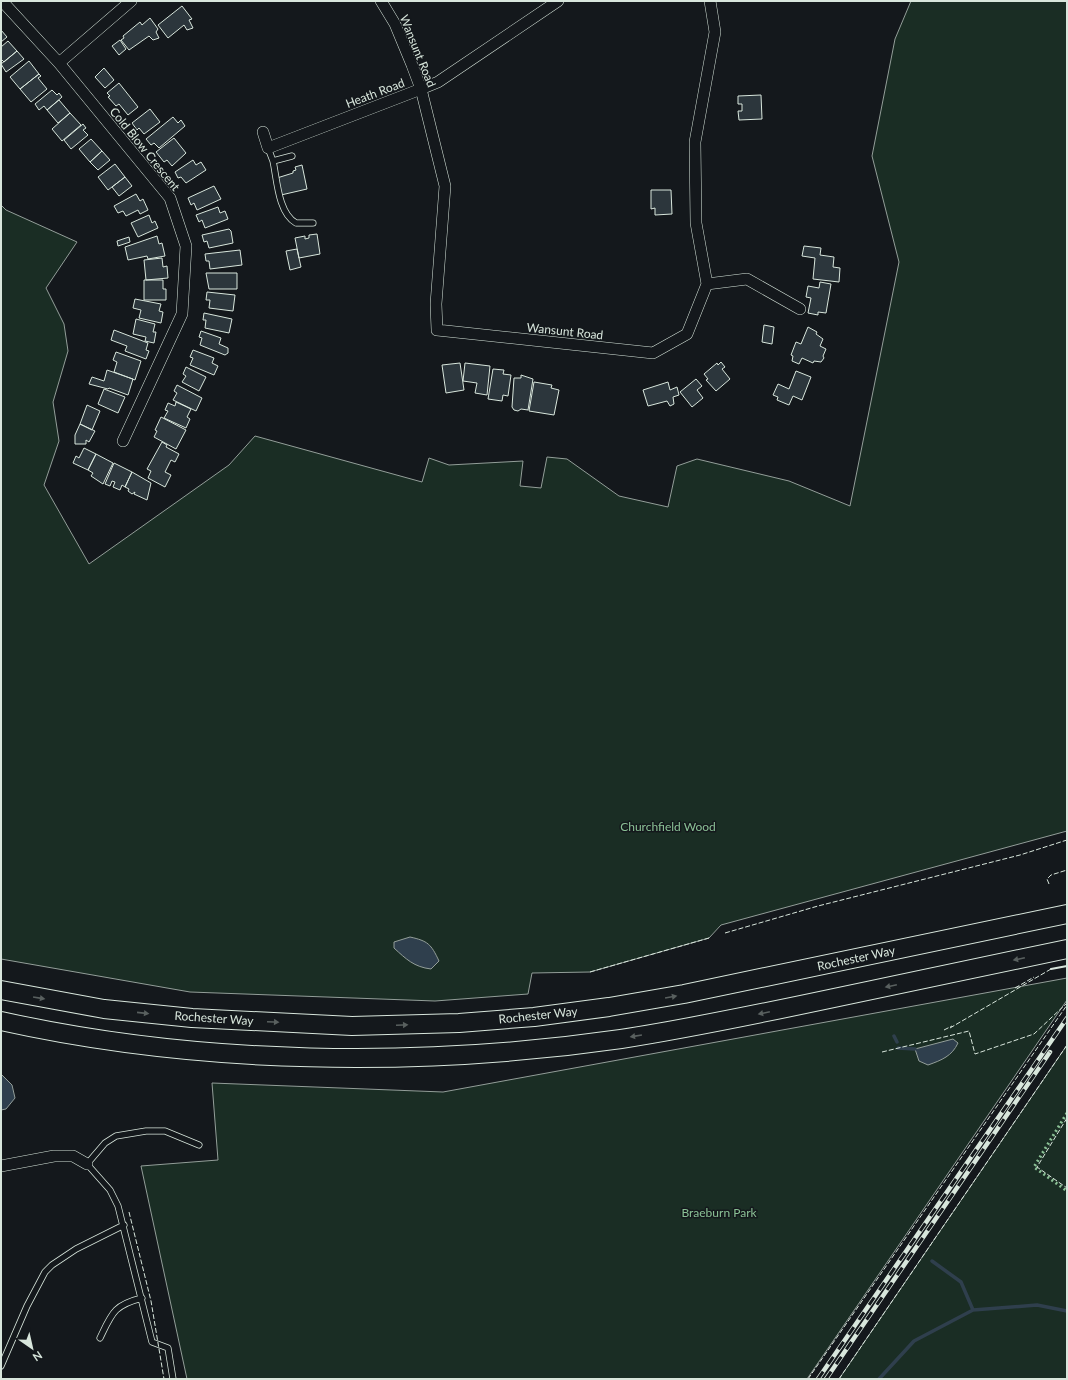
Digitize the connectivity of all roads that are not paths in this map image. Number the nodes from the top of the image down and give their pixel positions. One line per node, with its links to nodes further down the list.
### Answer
1 (2, 1): 6 (street, Cold Blow Crescent)
2 (131, 1): 6 (street)
3 (381, 1): 7 (street, Wansunt Road)
4 (558, 1): 7 (street, Heath Road)
5 (710, 1): 13 (street)
6 (59, 63): 15 (street, Cold Blow Crescent)
7 (420, 90): 9 (street, Heath Road); 13 (street, Wansunt Road)
8 (264, 132): 9 (street)
9 (268, 148): 11 (lane)
10 (292, 156): 11 (lane)
11 (272, 161): 12 (lane)
12 (313, 222)
13 (707, 284): 14 (street)
14 (800, 309)
15 (123, 441)
16 (1064, 915): 18 (highway, Rochester Way, one-way to 16)
17 (1062, 950): 19 (highway, one-way to 19)
18 (1, 990)
19 (1, 1020)
20 (199, 1145): 21 (lane)
21 (87, 1164): 22 (street); 23 (lane)
22 (1, 1166)
23 (124, 1225): 24 (lane); 26 (lane)
24 (142, 1298): 25 (lane); 27 (lane)
25 (100, 1338)
26 (1, 1366)
27 (173, 1379)

